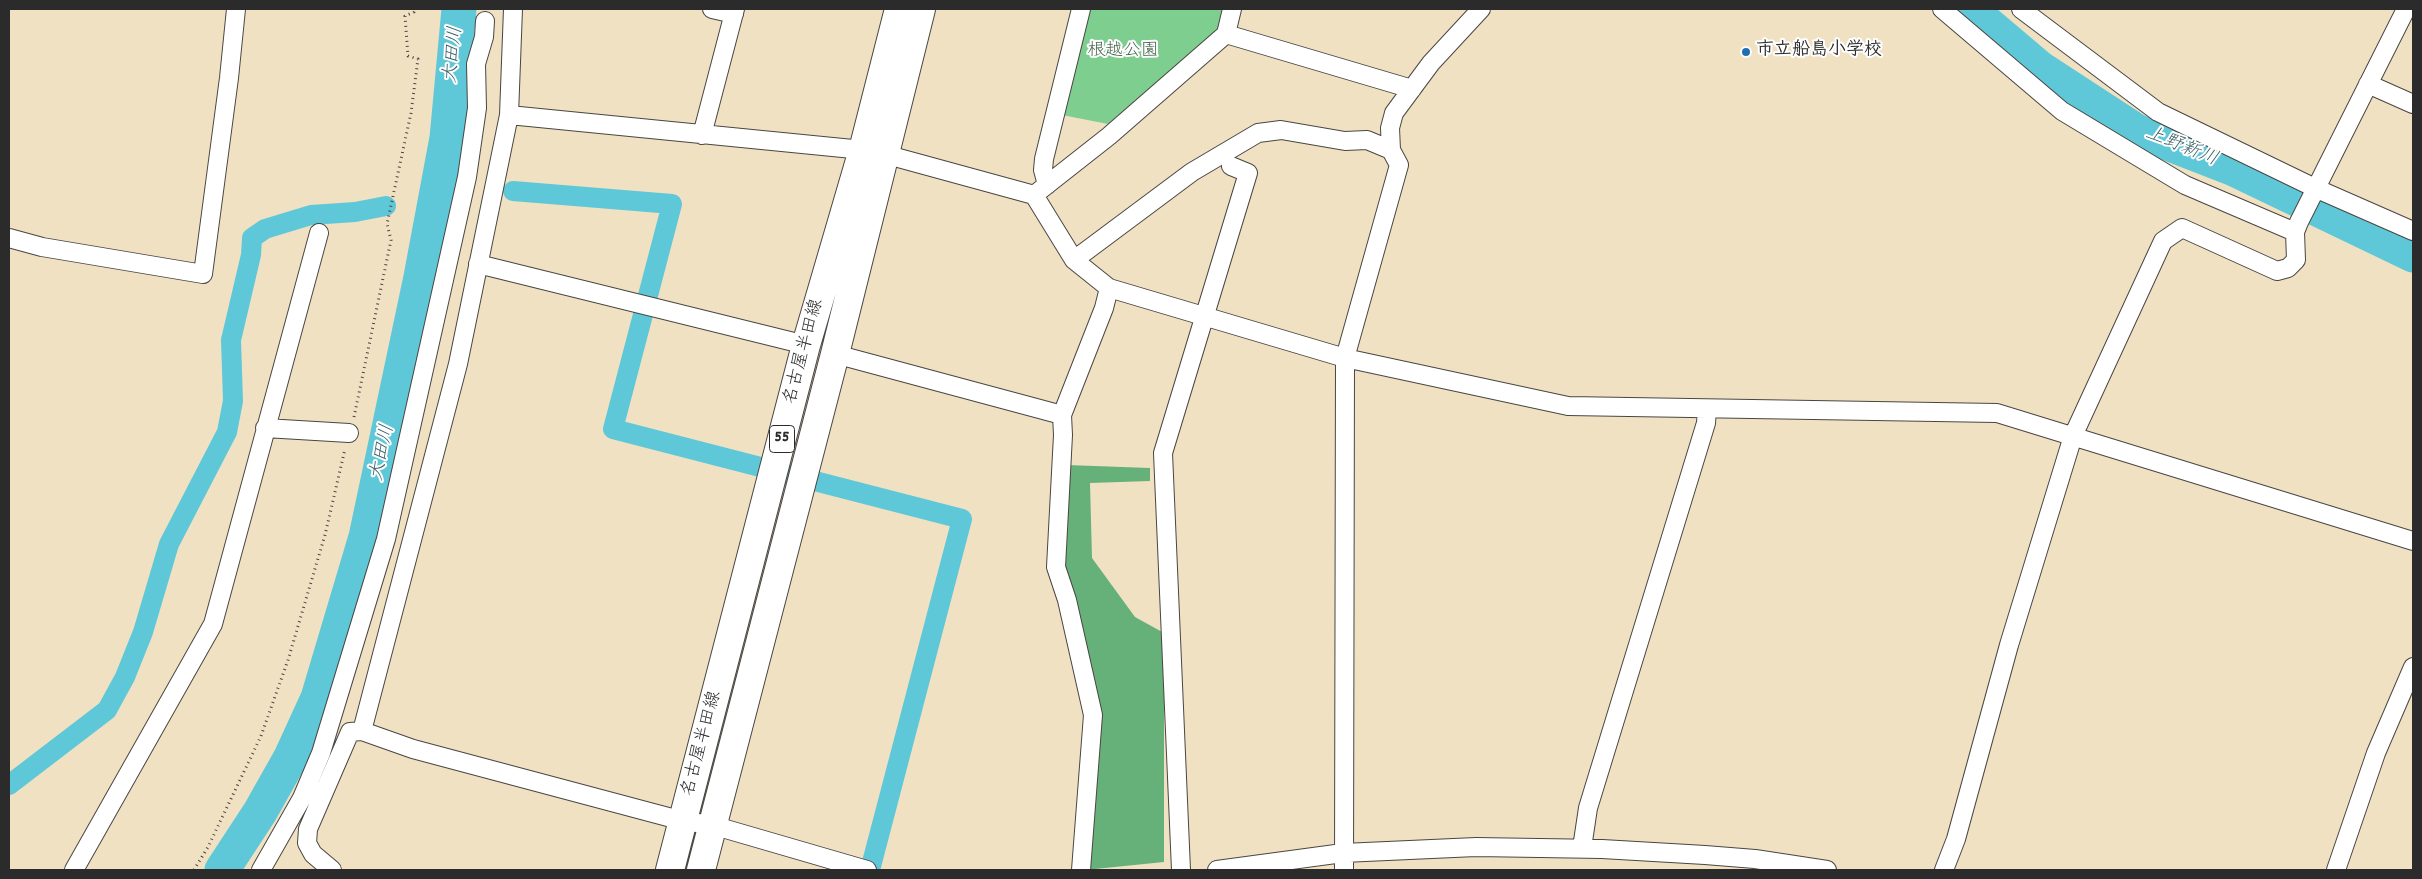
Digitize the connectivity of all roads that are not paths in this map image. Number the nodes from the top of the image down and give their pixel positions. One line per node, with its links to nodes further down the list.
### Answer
1 (236, 9): 28 (street)
2 (513, 9): 18 (street)
3 (712, 9): 12 (street)
4 (899, 9): 21 (main road, 名古屋半田線 / 55)
5 (921, 9): 21 (main road, 名古屋半田線 / 55)
6 (1081, 9): 24 (street)
7 (1232, 9): 14 (street)
8 (1481, 9): 16 (street)
9 (1942, 9): 25 (street)
10 (2021, 9): 23 (street)
11 (2406, 9): 15 (street)
12 (734, 12): 19 (street)
13 (485, 21): 49 (street)
14 (1226, 34): 16 (street); 24 (street)
15 (2368, 84): 17 (street); 23 (street)
16 (1412, 89): 20 (street)
17 (2413, 104)
18 (509, 115): 19 (street); 30 (street)
19 (702, 136): 21 (street)
20 (1391, 150): 29 (street); 35 (street)
21 (874, 152): 24 (street); 33 (main road, 名古屋半田線 / 55); 34 (main road, 名古屋半田線 / 55)
22 (1231, 166): 32 (street)
23 (2315, 188): 25 (street); 26 (street)
24 (1040, 190): 29 (street)
25 (2297, 227): 40 (street)
26 (2413, 231)
27 (318, 233): 38 (street)
28 (9, 238)
29 (1074, 260): 31 (street)
30 (478, 264): 33 (street); 43 (street)
31 (1109, 288): 32 (street); 37 (street)
32 (1204, 315): 35 (street); 55 (street)
33 (806, 345): 44 (main road, 名古屋半田線 / 55)
34 (835, 354): 37 (street); 45 (main road, 名古屋半田線 / 55)
35 (1345, 358): 36 (street); 47 (street)
36 (1707, 409): 40 (street); 46 (street)
37 (1062, 415): 54 (street)
38 (265, 428): 39 (street); 48 (street)
39 (349, 433)
40 (2073, 436): 41 (street); 58 (street)
41 (2413, 541)
42 (2413, 667): 59 (street)
43 (362, 731): 44 (street); 50 (street)
44 (683, 821): 45 (street); 51 (main road, 名古屋半田線 / 55)
45 (712, 825): 52 (main road, 名古屋半田線 / 55); 53 (street)
46 (1582, 848): 47 (street); 57 (street)
47 (1343, 862): 56 (street)
48 (74, 870)
49 (261, 870)
50 (332, 870)
51 (670, 870)
52 (701, 870)
53 (867, 870)
54 (1081, 870)
55 (1181, 870)
56 (1217, 870)
57 (1827, 870)
58 (1944, 870)
59 (2336, 870)

